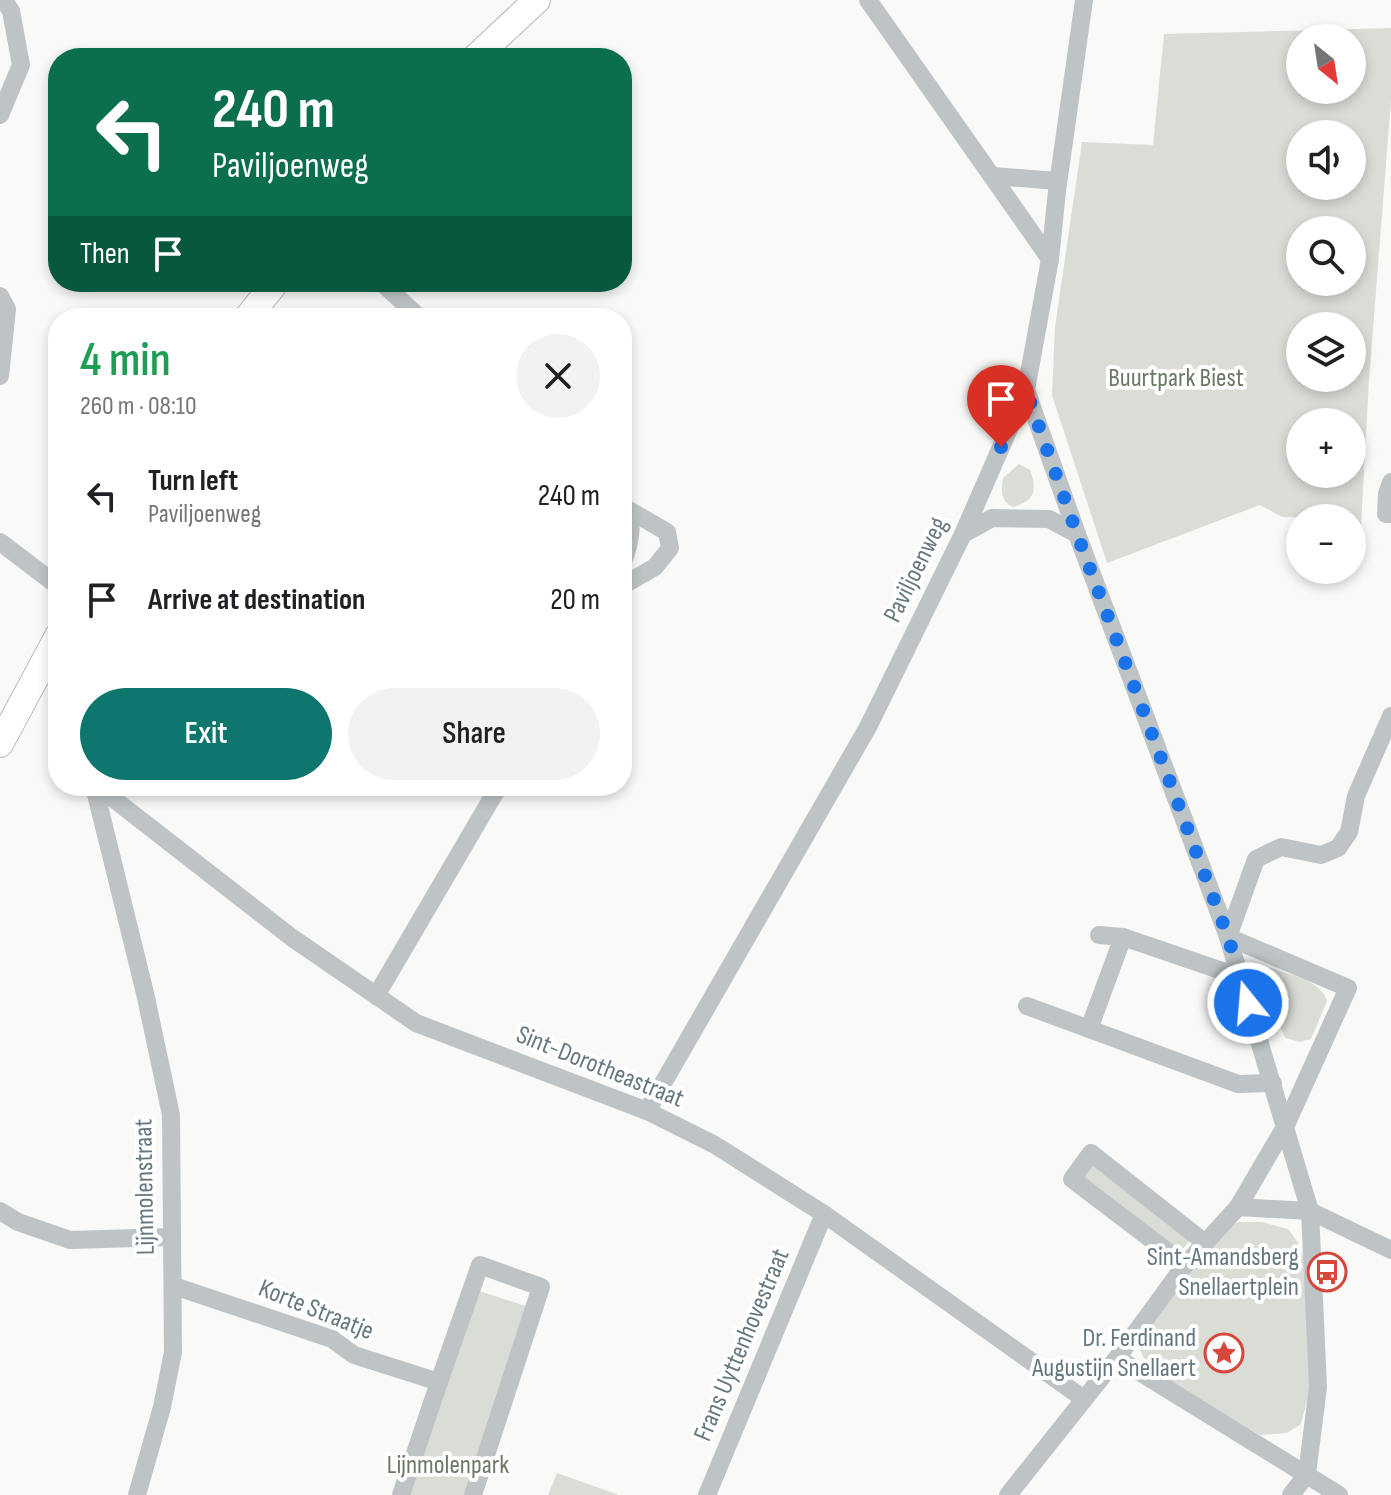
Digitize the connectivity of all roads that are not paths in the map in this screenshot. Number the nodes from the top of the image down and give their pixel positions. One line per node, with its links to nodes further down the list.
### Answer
1 (4, 0): 6 (street)
2 (537, 0): 5 (main road)
3 (868, 0): 7 (street)
4 (1084, 0): 8 (street, Paviljoenweg)
5 (486, 48)
6 (0, 115)
7 (993, 176): 8 (street); 9 (street)
8 (1058, 181): 9 (street, Paviljoenweg)
9 (1050, 259): 16 (street, Paviljoenweg)
10 (268, 292): 13 (main road)
11 (392, 292): 14 (street)
12 (0, 296): 15 (street)
13 (255, 308)
14 (409, 308)
15 (0, 376)
16 (1026, 390): 20 (street, Paviljoenweg); 21 (street)
17 (1391, 482): 19 (street)
18 (632, 512): 24 (street)
19 (1391, 514)
20 (963, 534): 21 (street); 39 (street, Paviljoenweg)
21 (1077, 534): 33 (street)
22 (0, 542): 23 (street)
23 (48, 578)
24 (632, 580)
25 (48, 672): 27 (main road)
26 (1391, 716): 33 (street)
27 (0, 744)
28 (98, 796): 45 (street, Lijnmolenstraat)
29 (109, 796): 35 (street, Sint-Dorotheastraat)
30 (493, 796): 35 (street)
31 (1099, 935): 32 (street)
32 (1123, 937): 34 (street); 37 (street)
33 (1228, 937): 34 (street); 40 (street)
34 (1240, 977): 38 (street)
35 (376, 996): 39 (street, Sint-Dorotheastraat)
36 (1027, 1006): 37 (street)
37 (1089, 1029): 38 (street)
38 (1273, 1083): 40 (street)
39 (647, 1111): 44 (street, Sint-Dorotheastraat)
40 (1285, 1127): 41 (street); 43 (street)
41 (1238, 1207): 43 (street); 46 (street)
42 (0, 1211): 45 (street)
43 (1310, 1211): 47 (street); 53 (street)
44 (824, 1214): 52 (street, Sint-Dorotheastraat); 57 (street, Frans Uyttenhovestraat)
45 (171, 1237): 49 (street, Lijnmolenstraat)
46 (1204, 1242): 48 (street); 48 (street)
47 (1391, 1250)
48 (1185, 1265): 50 (street)
49 (174, 1286): 51 (street, Korte Straatje); 54 (street, Lijnmolenstraat)
50 (1117, 1358): 52 (street); 53 (street)
51 (439, 1382): 55 (street); 56 (street)
52 (1084, 1399): 58 (street)
53 (1307, 1474): 59 (street); 60 (street)
54 (137, 1495)
55 (401, 1495)
56 (473, 1495)
57 (707, 1495)
58 (1008, 1495)
59 (1291, 1495)
60 (1339, 1495)

